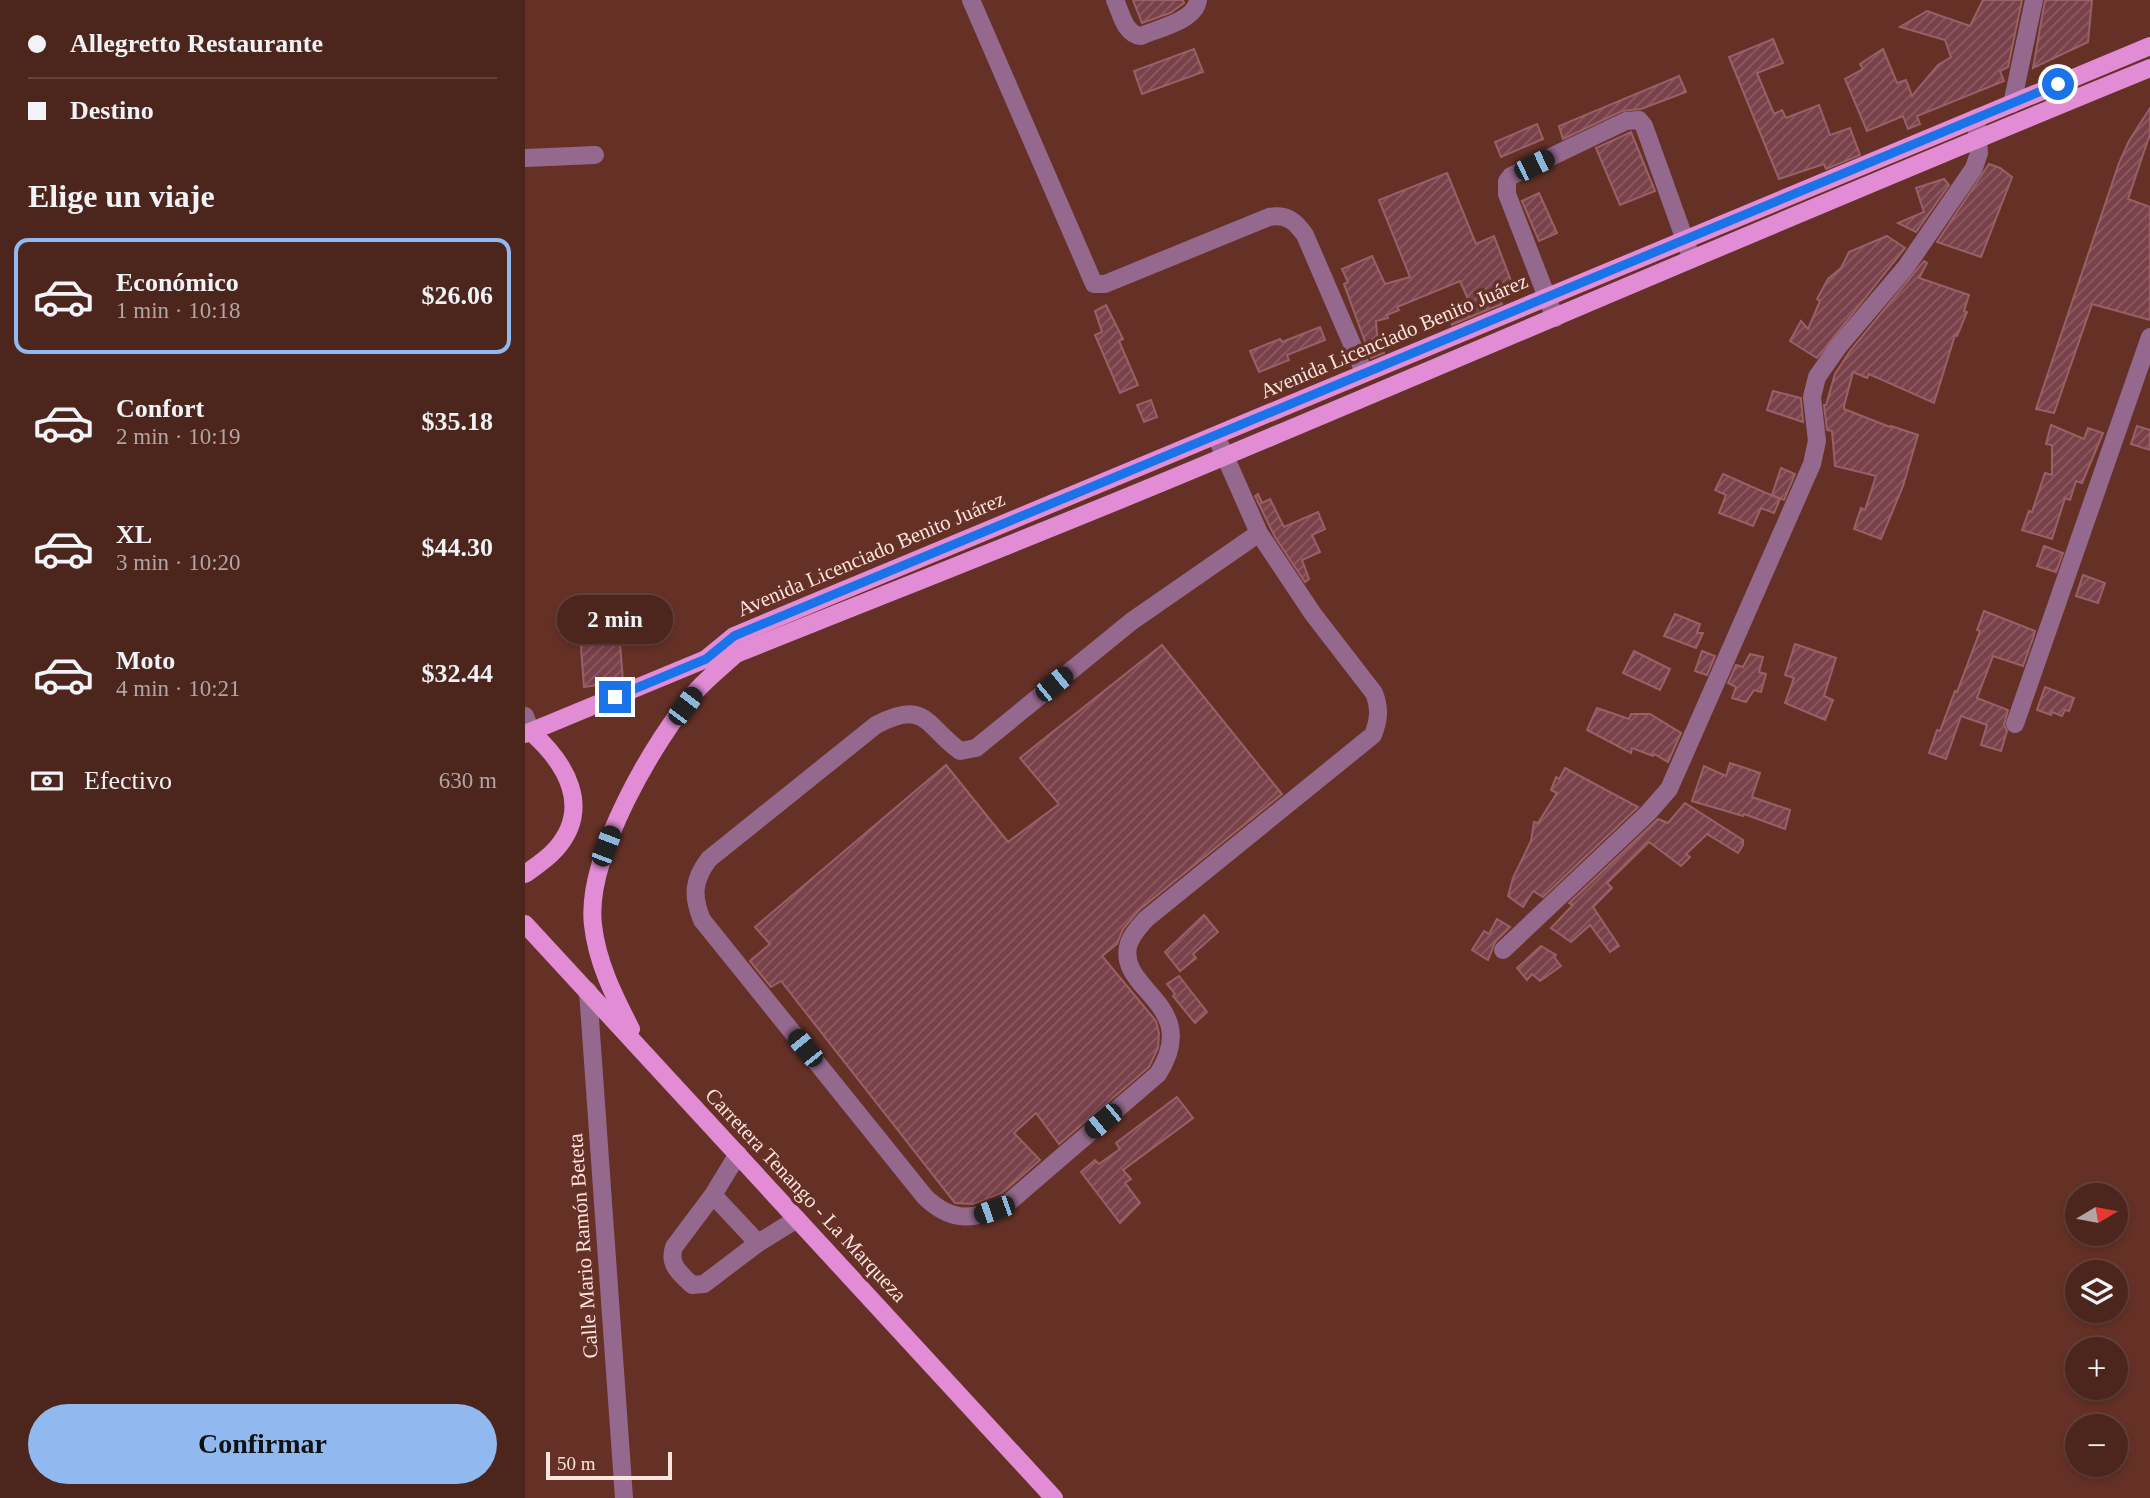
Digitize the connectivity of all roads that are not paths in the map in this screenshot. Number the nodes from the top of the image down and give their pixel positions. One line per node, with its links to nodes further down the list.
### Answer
1 (971, 0): 17 (street)
2 (1115, 0): 3 (street)
3 (1198, 0)
4 (2034, 0): 7 (street)
5 (2150, 46): 7 (main road, Avenida Licenciado Benito Juárez)
6 (2150, 68): 9 (main road, Avenida Licenciado Benito Juárez)
7 (2012, 104): 8 (main road, Avenida Licenciado Benito Juárez)
8 (1976, 118): 9 (street); 12 (main road, Avenida Licenciado Benito Juárez)
9 (1978, 138): 13 (main road, Avenida Licenciado Benito Juárez); 27 (street)
10 (595, 155): 11 (street)
11 (525, 158)
12 (1685, 239): 13 (street); 14 (main road, Avenida Licenciado Benito Juárez); 14 (street)
13 (1692, 261): 15 (main road, Avenida Licenciado Benito Juárez)
14 (1546, 296): 15 (street); 17 (main road, Avenida Licenciado Benito Juárez)
15 (1555, 318): 19 (main road, Avenida Licenciado Benito Juárez)
16 (2150, 337): 23 (street)
17 (1364, 372): 18 (main road, Avenida Licenciado Benito Juárez)
18 (1216, 436): 19 (street); 22 (main road, Avenida Licenciado Benito Juárez)
19 (1224, 457): 20 (street); 21 (main road, Avenida Licenciado Benito Juárez)
20 (1259, 533): 20 (street)
21 (736, 654): 22 (main road, Avenida Licenciado Benito Juárez); 29 (main road)
22 (706, 659): 24 (main road)
23 (2015, 724)
24 (527, 727): 25 (main road)
25 (525, 874)
26 (525, 924): 28 (main road, Carretera Tenango - La Marqueza)
27 (1503, 950)
28 (588, 991): 29 (main road, Carretera Tenango - La Marqueza); 34 (street, Calle Mario Ramón Beteta)
29 (640, 1049): 30 (main road, Carretera Tenango - La Marqueza)
30 (738, 1154): 31 (street); 32 (main road, Carretera Tenango - La Marqueza)
31 (713, 1195): 33 (street); 33 (street)
32 (797, 1219): 33 (street); 35 (main road, Carretera Tenango - La Marqueza)
33 (758, 1243)
34 (624, 1498)
35 (1055, 1498)

